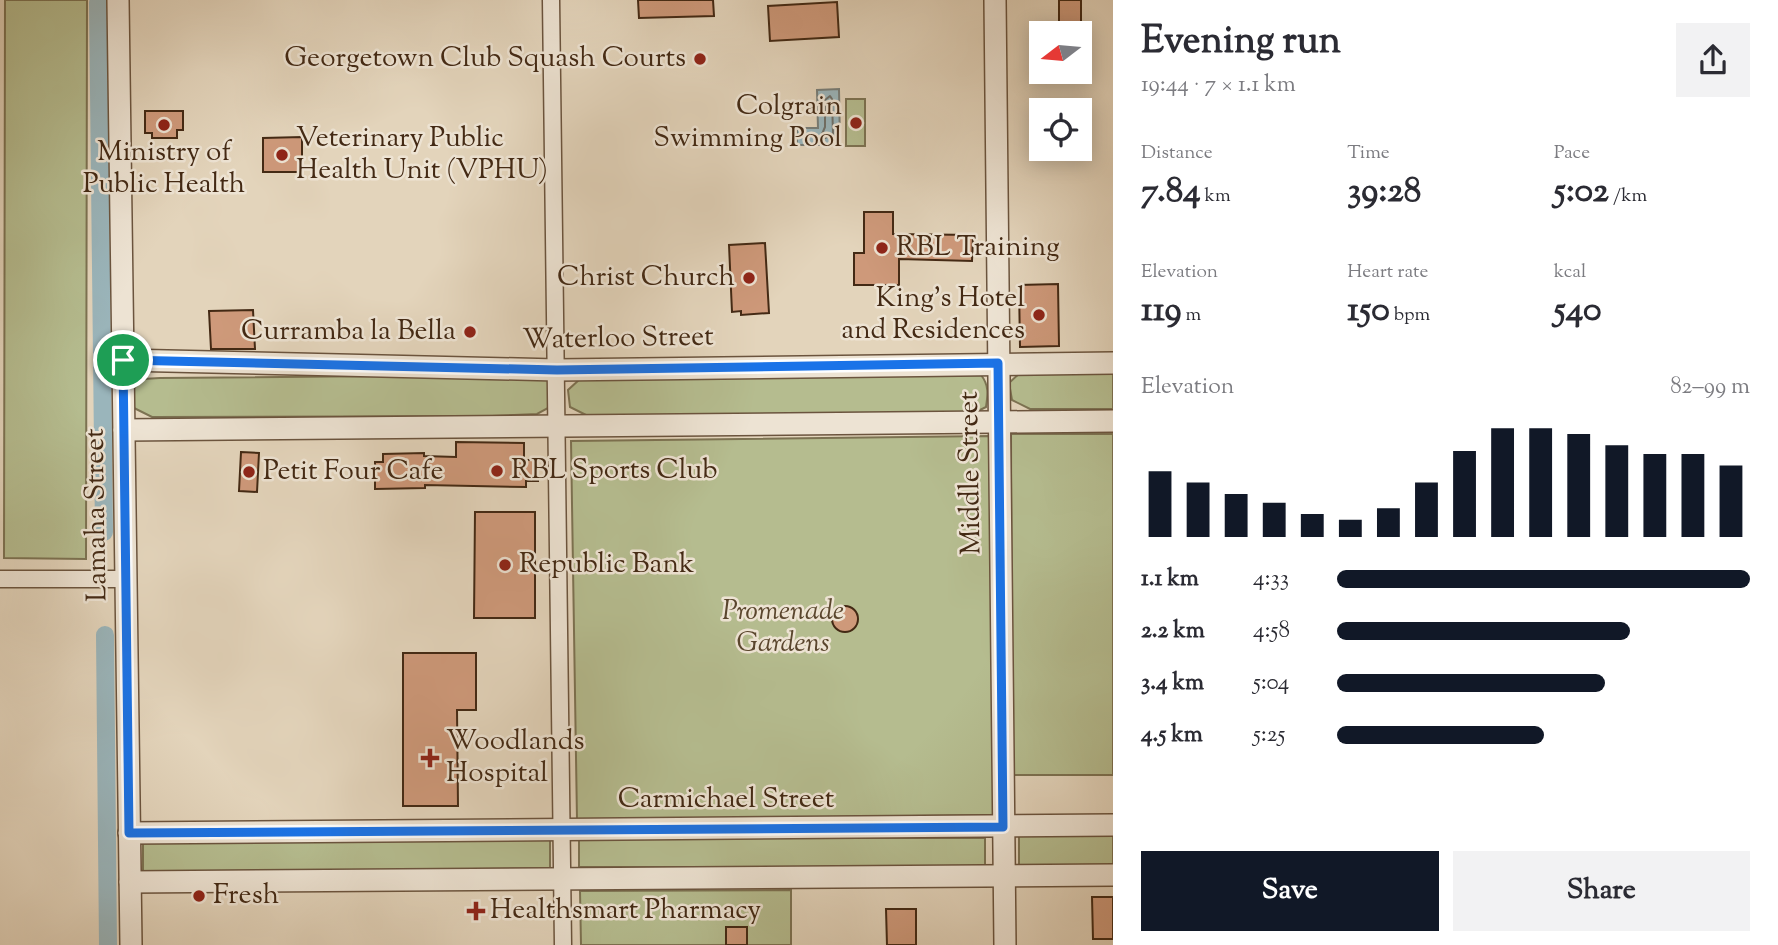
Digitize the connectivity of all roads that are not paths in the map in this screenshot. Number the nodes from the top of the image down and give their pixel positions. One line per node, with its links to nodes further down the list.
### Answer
1 (118, 0): 4 (street, Lamaha Street)
2 (551, 0): 7 (street)
3 (995, 0): 5 (street, Middle Street)
4 (123, 360): 7 (street, Waterloo Street); 11 (street, Lamaha Street)
5 (998, 363): 6 (street, Waterloo Street); 7 (street, Waterloo Street); 9 (street, Middle Street)
6 (1113, 363)
7 (557, 370): 10 (street)
8 (1113, 421): 9 (street)
9 (999, 422): 10 (street); 15 (street, Middle Street)
10 (556, 426): 11 (street); 16 (street)
11 (124, 430): 13 (street, Lamaha Street)
12 (0, 579): 13 (street)
13 (125, 579): 17 (street, Lamaha Street)
14 (1113, 825): 15 (street, Carmichael Street)
15 (1003, 827): 16 (street, Carmichael Street); 19 (street, Middle Street)
16 (561, 829): 17 (street, Carmichael Street); 20 (street)
17 (129, 833): 21 (street, Lamaha Street)
18 (1113, 875): 19 (street)
19 (1004, 876): 20 (street); 24 (street, Middle Street)
20 (562, 879): 21 (street); 23 (street)
21 (130, 882): 22 (street, Lamaha Street)
22 (131, 945)
23 (563, 945)
24 (1005, 945)

